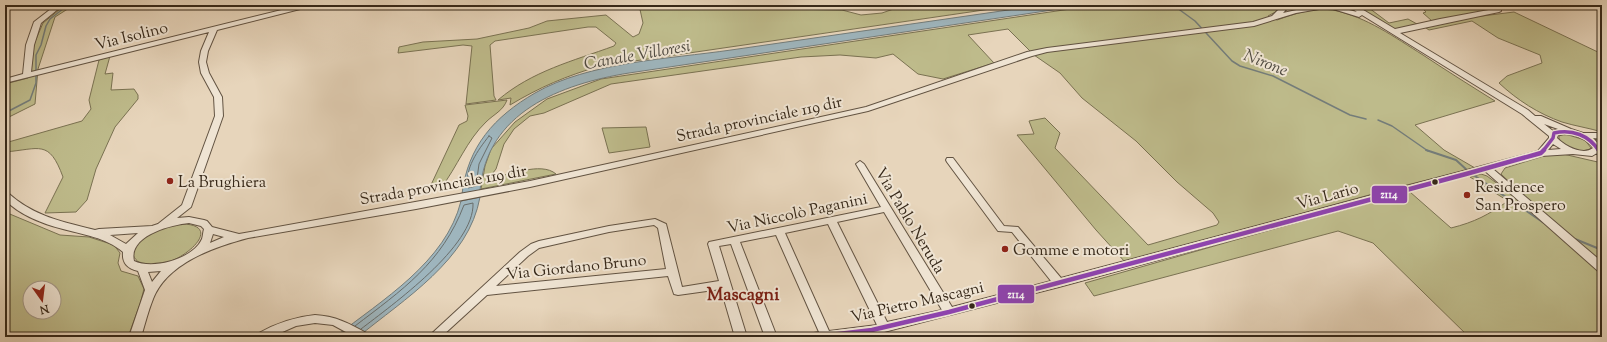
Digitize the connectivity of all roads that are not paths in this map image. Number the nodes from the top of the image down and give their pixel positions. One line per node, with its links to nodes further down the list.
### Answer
1 (60, 5): 14 (street)
2 (310, 5): 12 (street, Via Isolino)
3 (1287, 5): 10 (street, Strada provinciale 119 dir)
4 (1310, 5): 7 (street)
5 (1343, 5): 8 (street)
6 (1350, 5): 11 (street)
7 (1319, 7): 8 (street); 10 (street, Strada provinciale 119 dir)
8 (1333, 8): 11 (street)
9 (1496, 8): 13 (street)
10 (1272, 18): 37 (street, Strada provinciale 119 dir)
11 (1373, 21): 13 (street)
12 (214, 29): 14 (street, Via Isolino); 29 (street)
13 (1393, 32): 16 (street)
14 (27, 75): 15 (street, Via Isolino)
15 (5, 81)
16 (1525, 112): 17 (street); 19 (street)
17 (1572, 132): 18 (street); 19 (street)
18 (1581, 135): 20 (street); 21 (street)
19 (1553, 137): 22 (street); 23 (street)
20 (1602, 137): 21 (street)
21 (1598, 150): 22 (street)
22 (1577, 152): 23 (street, Via Lario); 25 (street)
23 (1541, 153): 27 (street, Via Lario)
24 (950, 160): 46 (street)
25 (1602, 160)
26 (860, 164): 30 (street, Via Pablo Neruda)
27 (1487, 168): 42 (street, Via Lario); 44 (street)
28 (5, 195): 36 (street)
29 (186, 207): 31 (street); 33 (street)
30 (886, 209): 32 (street, Via Niccolò Paganini); 50 (street, Via Pablo Neruda)
31 (194, 220): 33 (street); 34 (street, Strada provinciale 119 dir)
32 (831, 220): 35 (street, Via Niccolò Paganini); 51 (street)
33 (158, 226): 36 (street); 39 (street)
34 (209, 229): 37 (street, Strada provinciale 119 dir); 40 (street)
35 (779, 231): 38 (street, Via Niccolò Paganini); 52 (street)
36 (92, 232): 39 (street)
37 (248, 235): 40 (street, Strada provinciale 119 dir)
38 (734, 240): 47 (street, Via Niccolò Paganini); 58 (street)
39 (128, 251): 43 (street)
40 (197, 251): 41 (street)
41 (179, 262): 43 (street); 49 (street)
42 (1120, 267): 46 (street, Via Pietro Mascagni)
43 (142, 268): 49 (street)
44 (1602, 268)
45 (672, 272): 47 (street); 48 (street, Via Giordano Bruno); 48 (street)
46 (1059, 283): 50 (street, Via Pietro Mascagni)
47 (726, 284): 57 (street)
48 (484, 291): 56 (street)
49 (149, 296): 53 (street)
50 (949, 312): 51 (street, Via Pietro Mascagni)
51 (884, 328): 52 (street, Via Pietro Mascagni)
52 (821, 336)
53 (135, 337)
54 (261, 337): 55 (street)
55 (364, 337)
56 (434, 337)
57 (741, 337)
58 (772, 337)

